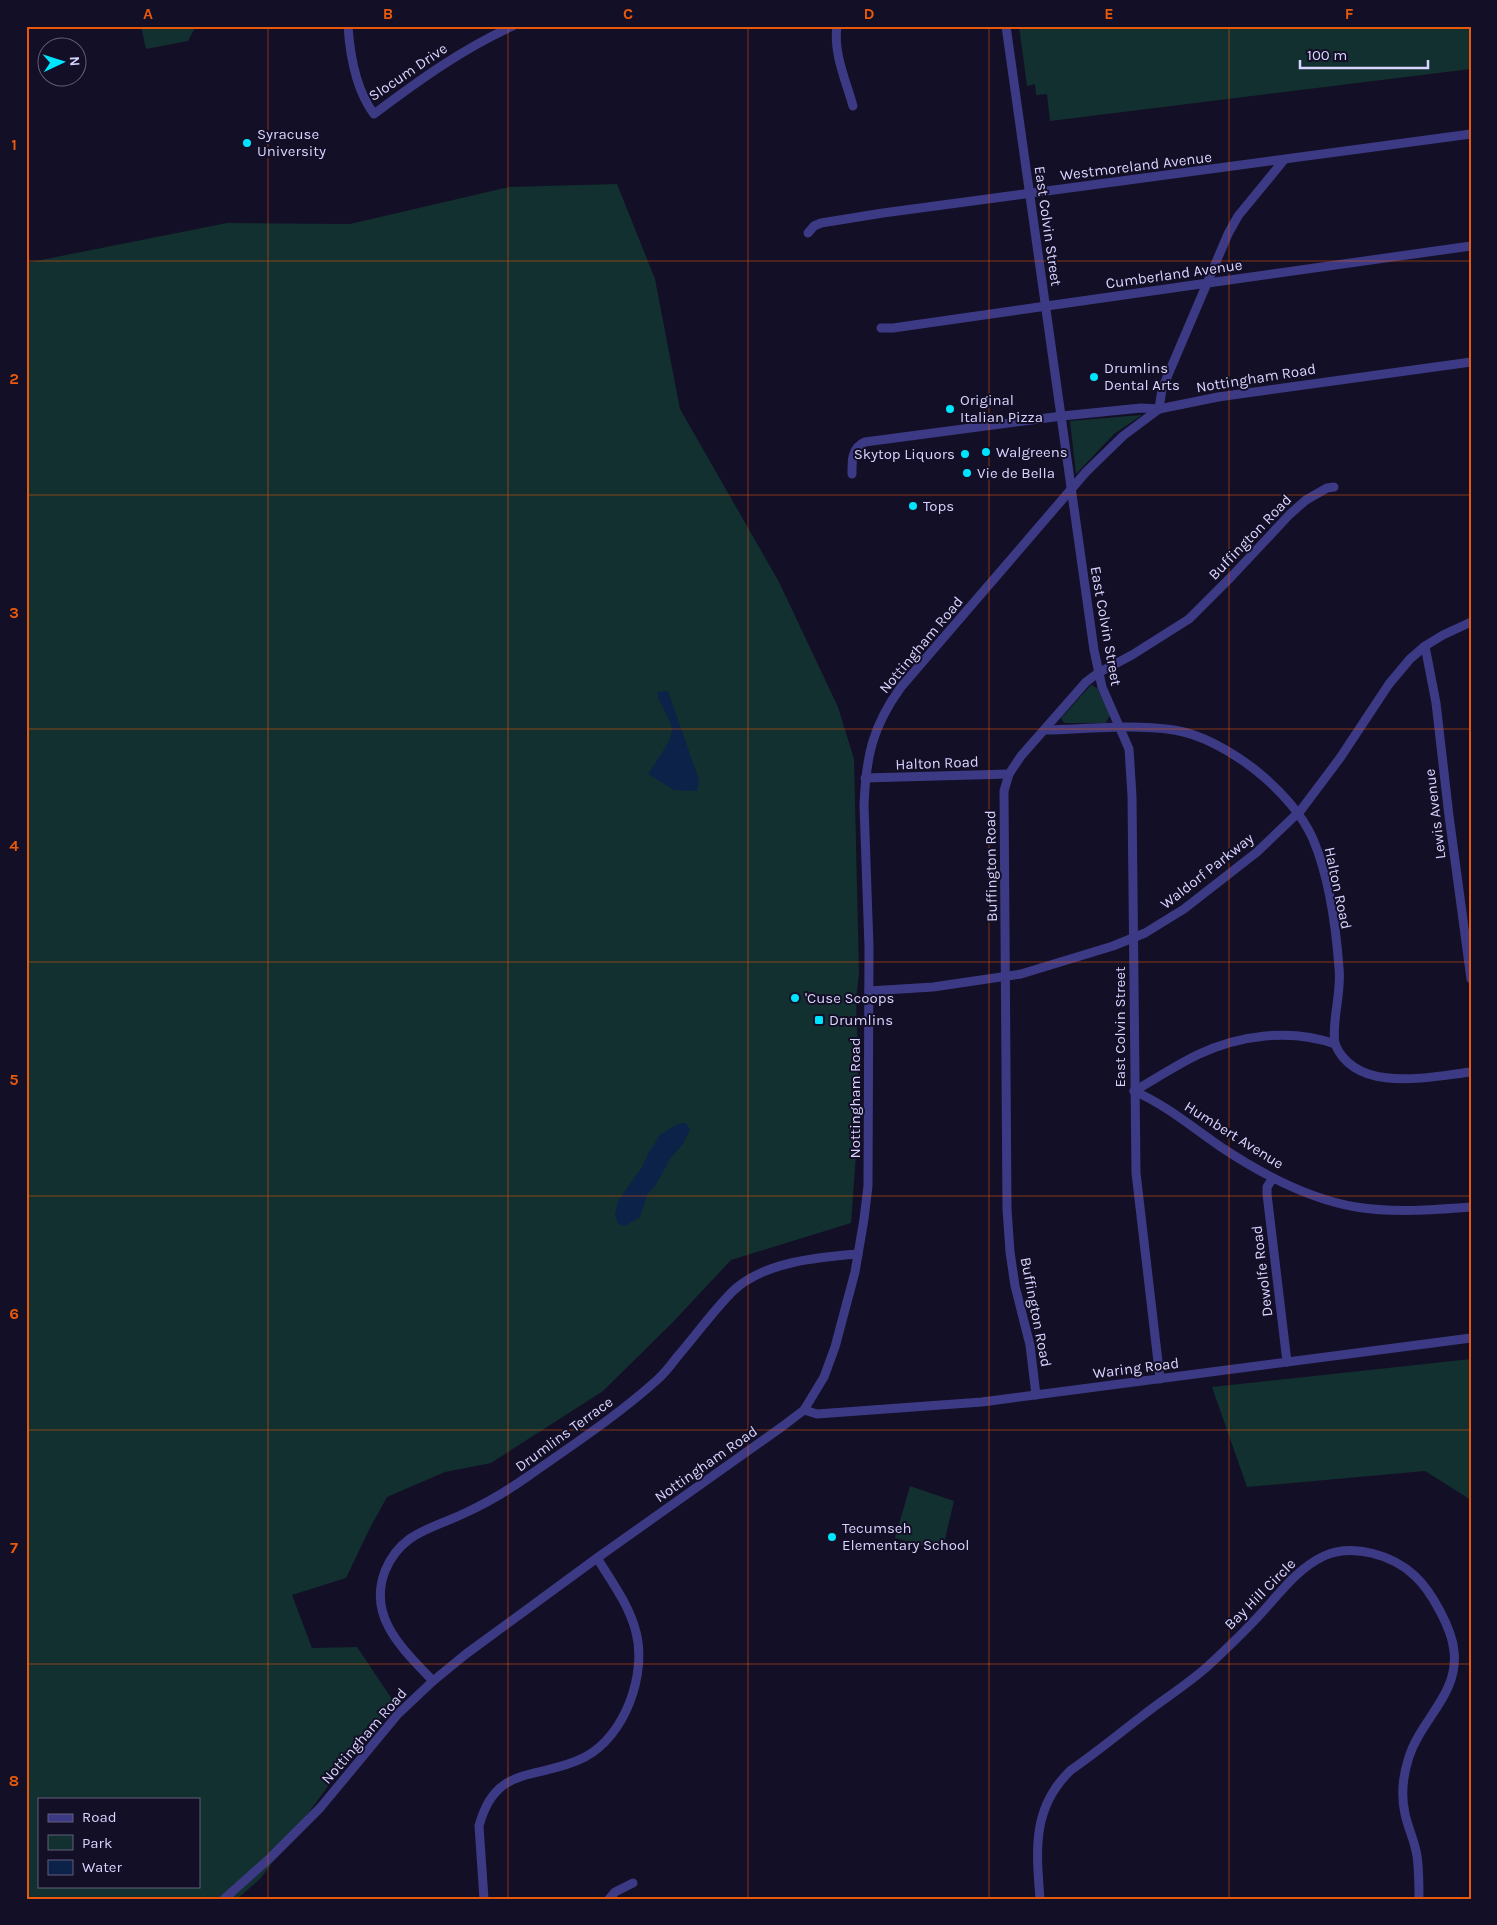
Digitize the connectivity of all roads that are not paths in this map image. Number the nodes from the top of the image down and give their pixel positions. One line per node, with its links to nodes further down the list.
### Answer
1 (348, 26): 2 (street, Slocum Drive)
2 (513, 26)
3 (837, 26): 5 (street)
4 (1006, 26): 8 (street, East Colvin Street)
5 (853, 106)
6 (1471, 134): 7 (street, Westmoreland Avenue)
7 (1284, 160): 8 (street, Westmoreland Avenue); 11 (street)
8 (1030, 193): 9 (street, Westmoreland Avenue); 12 (street, East Colvin Street)
9 (808, 233)
10 (1471, 246): 11 (street, Cumberland Avenue)
11 (1206, 284): 12 (street, Cumberland Avenue); 15 (street)
12 (1046, 305): 13 (street, Cumberland Avenue); 16 (street, East Colvin Street)
13 (881, 328)
14 (1471, 362): 15 (street, Nottingham Road)
15 (1159, 409): 16 (street); 19 (street, Nottingham Road)
16 (1062, 416): 17 (street); 19 (street, East Colvin Street)
17 (852, 474)
18 (1334, 487): 22 (street, Buffington Road)
19 (1071, 491): 22 (street, East Colvin Street); 26 (street, Nottingham Road)
20 (1471, 622): 21 (street, Waldorf Parkway)
21 (1425, 646): 27 (street, Waldorf Parkway); 30 (street, Lewis Avenue)
22 (1098, 673): 23 (street, East Colvin Street); 24 (street, Buffington Road)
23 (1121, 728): 24 (street, Halton Road); 27 (street, Halton Road); 28 (street, East Colvin Street)
24 (1045, 730): 25 (street, Buffington Road)
25 (1009, 774): 26 (street, Halton Road); 29 (street, Buffington Road)
26 (865, 778): 31 (street, Nottingham Road)
27 (1297, 814): 28 (street, Waldorf Parkway); 32 (street, Halton Road)
28 (1134, 938): 29 (street, Waldorf Parkway); 34 (street, East Colvin Street)
29 (1005, 978): 31 (street, Waldorf Parkway); 41 (street, Buffington Road)
30 (1471, 979)
31 (869, 991): 37 (street, Nottingham Road)
32 (1335, 1044): 33 (street); 34 (street)
33 (1471, 1072)
34 (1134, 1092): 35 (street, Humbert Avenue); 40 (street, East Colvin Street)
35 (1273, 1178): 36 (street, Humbert Avenue); 39 (street, Dewolfe Road)
36 (1471, 1207)
37 (858, 1254): 42 (street, Nottingham Road); 44 (street, Drumlins Terrace)
38 (1471, 1338): 39 (street, Waring Road)
39 (1287, 1362): 40 (street, Waring Road)
40 (1160, 1379): 41 (street, Waring Road)
41 (1036, 1395): 42 (street, Waring Road)
42 (804, 1410): 43 (street, Nottingham Road)
43 (597, 1558): 44 (street, Nottingham Road); 47 (street)
44 (433, 1681): 46 (street, Nottingham Road)
45 (633, 1883): 48 (street)
46 (224, 1899)
47 (484, 1899)
48 (608, 1899)
49 (1040, 1899): 50 (street, Bay Hill Circle)
50 (1419, 1899)

